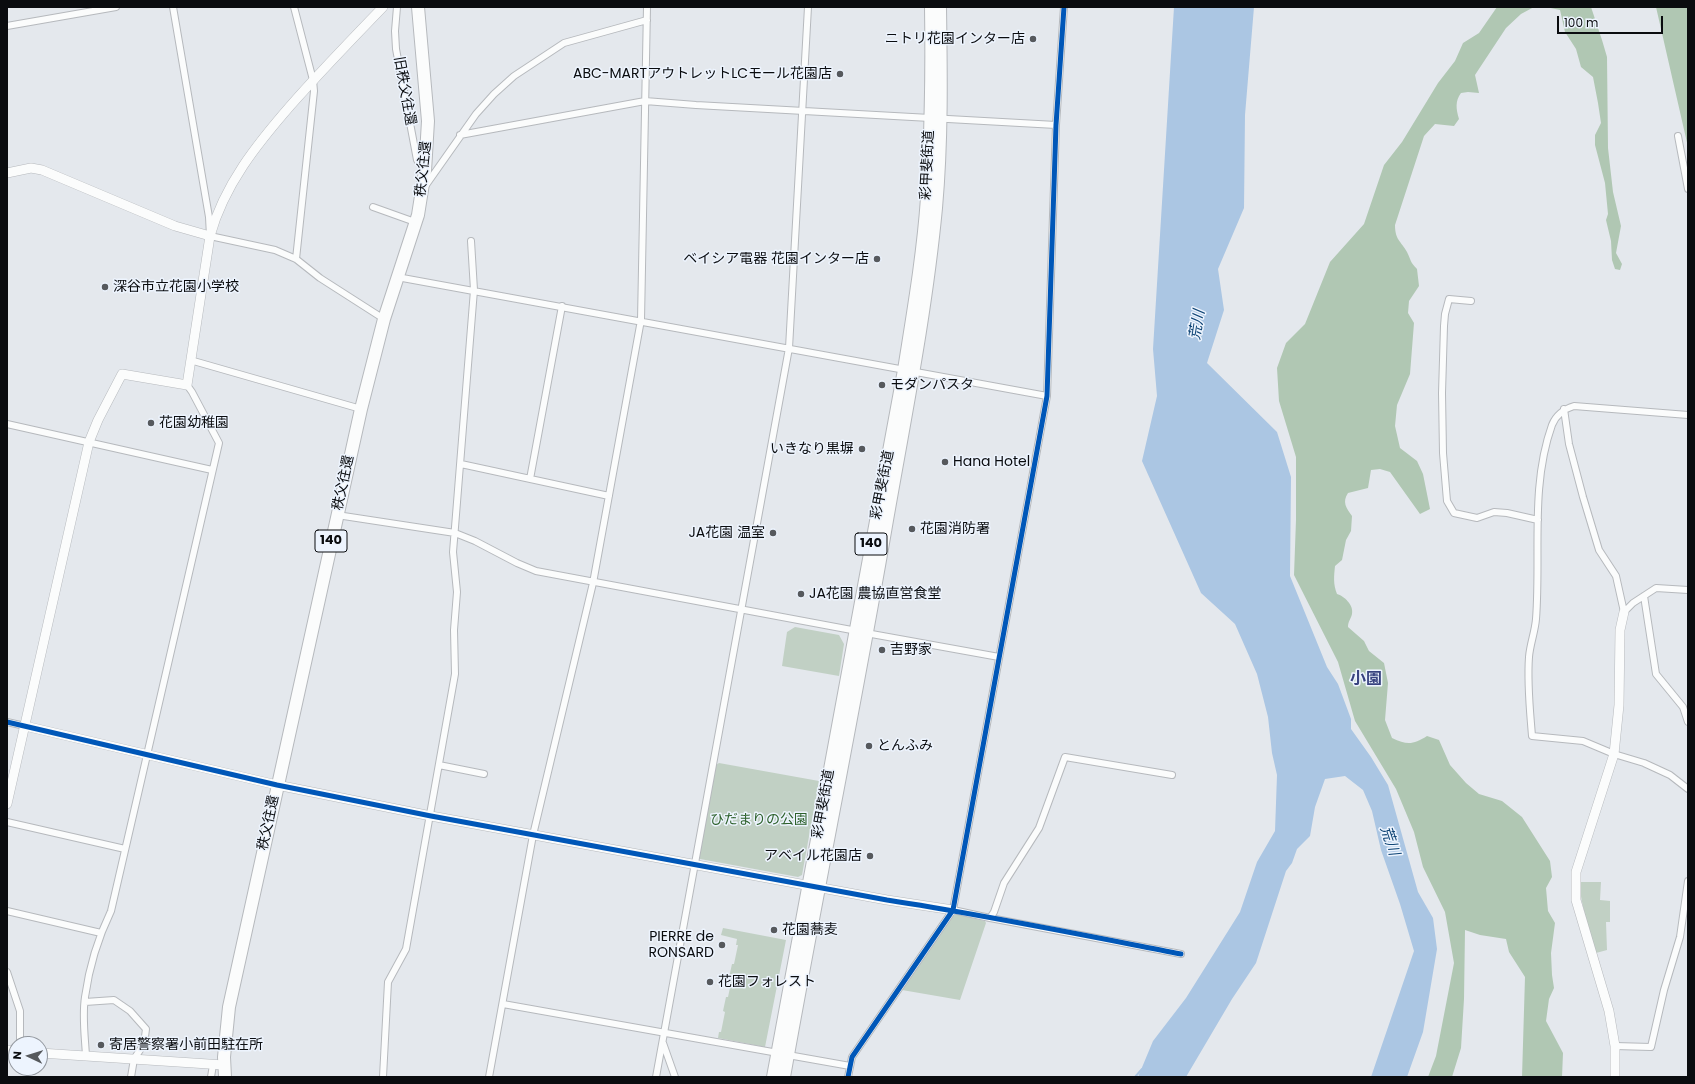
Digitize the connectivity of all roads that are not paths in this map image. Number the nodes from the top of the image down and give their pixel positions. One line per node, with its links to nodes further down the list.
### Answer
1 (116, 7): 13 (street)
2 (173, 7): 27 (street)
3 (294, 7): 14 (street)
4 (383, 7): 14 (street)
5 (396, 7): 21 (street, 旧秩父往還)
6 (418, 7): 21 (highway, 秩父往還 / 140)
7 (647, 7): 12 (street)
8 (808, 7): 16 (street)
9 (931, 7): 17 (highway, 彩甲斐街道 / 140)
10 (940, 7): 17 (highway, 彩甲斐街道 / 140)
11 (1064, 7): 18 (street)
12 (647, 20): 15 (street); 19 (street)
13 (7, 26)
14 (313, 80): 27 (street); 29 (street)
15 (645, 101): 16 (street); 19 (street); 35 (street)
16 (803, 110): 17 (street); 36 (street)
17 (936, 118): 18 (street); 38 (highway, 彩甲斐街道 / 140)
18 (1056, 125): 40 (street)
19 (460, 135): 24 (street)
20 (1678, 136): 23 (street)
21 (425, 171): 24 (highway, 秩父往還 / 140)
22 (7, 173): 27 (street)
23 (1688, 188)
24 (422, 190): 26 (highway, 秩父往還 / 140)
25 (373, 207): 26 (street)
26 (415, 222): 30 (highway, 秩父往還 / 140)
27 (210, 236): 29 (street); 37 (street)
28 (471, 241): 31 (street)
29 (296, 259): 34 (street)
30 (396, 276): 31 (street); 34 (highway, 秩父往還 / 140)
31 (474, 290): 33 (street); 46 (street)
32 (1471, 300): 51 (street)
33 (562, 306): 35 (street); 48 (street)
34 (384, 319): 41 (highway, 秩父往還 / 140)
35 (641, 320): 36 (street); 49 (street)
36 (789, 348): 38 (street); 56 (street)
37 (190, 360): 39 (street); 41 (street)
38 (909, 371): 40 (street); 58 (highway, 彩甲斐街道 / 140); 59 (highway, 彩甲斐街道 / 140)
39 (187, 385): 45 (street); 47 (street)
40 (1046, 396): 60 (street)
41 (361, 409): 50 (highway, 秩父往還 / 140)
42 (1564, 409): 43 (street); 51 (street); 57 (street)
43 (1688, 415)
44 (7, 424): 45 (street)
45 (89, 442): 47 (street); 63 (street)
46 (461, 464): 48 (street); 52 (street)
47 (212, 470): 64 (street)
48 (530, 479): 49 (street)
49 (609, 496): 53 (street)
50 (337, 515): 52 (street); 69 (highway, 秩父往還 / 140)
51 (1538, 520): 65 (street)
52 (455, 534): 53 (street); 66 (street)
53 (593, 583): 56 (street); 74 (street)
54 (1688, 590): 55 (street)
55 (1644, 596): 57 (street); 62 (street)
56 (741, 609): 58 (street); 76 (street)
57 (1624, 612): 65 (street)
58 (855, 630): 59 (street); 78 (highway, 彩甲斐街道 / 140)
59 (868, 633): 60 (street); 78 (highway, 彩甲斐街道 / 140)
60 (999, 657): 79 (street)
61 (7, 722): 63 (street)
62 (1688, 722)
63 (25, 726): 64 (street); 71 (street)
64 (147, 754): 69 (street); 75 (street)
65 (1614, 754): 70 (street); 90 (street)
66 (440, 765): 67 (street); 72 (street)
67 (484, 774)
68 (1172, 775): 81 (street)
69 (277, 785): 72 (street); 96 (highway, 秩父往還 / 140)
70 (1688, 789)
71 (7, 804)
72 (431, 816): 74 (street); 99 (street)
73 (7, 822): 75 (street)
74 (533, 835): 76 (street); 86 (street)
75 (125, 849): 82 (street)
76 (694, 865): 78 (street); 87 (street)
77 (1688, 881): 90 (street)
78 (814, 886): 79 (street); 92 (highway, 彩甲斐街道 / 140)
79 (953, 910): 81 (street); 95 (street)
80 (7, 911): 82 (street)
81 (990, 918): 83 (street)
82 (101, 933): 85 (street)
83 (1181, 954)
84 (7, 972): 88 (street)
85 (85, 1002): 93 (street); 94 (street)
86 (503, 1004): 87 (street); 100 (street)
87 (664, 1032): 89 (street); 92 (street)
88 (20, 1036)
89 (663, 1041): 101 (street); 102 (street)
90 (1614, 1046): 106 (street)
91 (48, 1054): 93 (street)
92 (783, 1054): 95 (street); 103 (highway, 彩甲斐街道 / 140); 104 (highway, 彩甲斐街道 / 140)
93 (86, 1056): 94 (street)
94 (134, 1059): 96 (street); 97 (street)
95 (850, 1066): 105 (street)
96 (220, 1069): 98 (street)
97 (131, 1077)
98 (211, 1077)
99 (383, 1077)
100 (489, 1077)
101 (656, 1077)
102 (675, 1077)
103 (773, 1077)
104 (784, 1077)
105 (848, 1077)
106 (1615, 1077)

